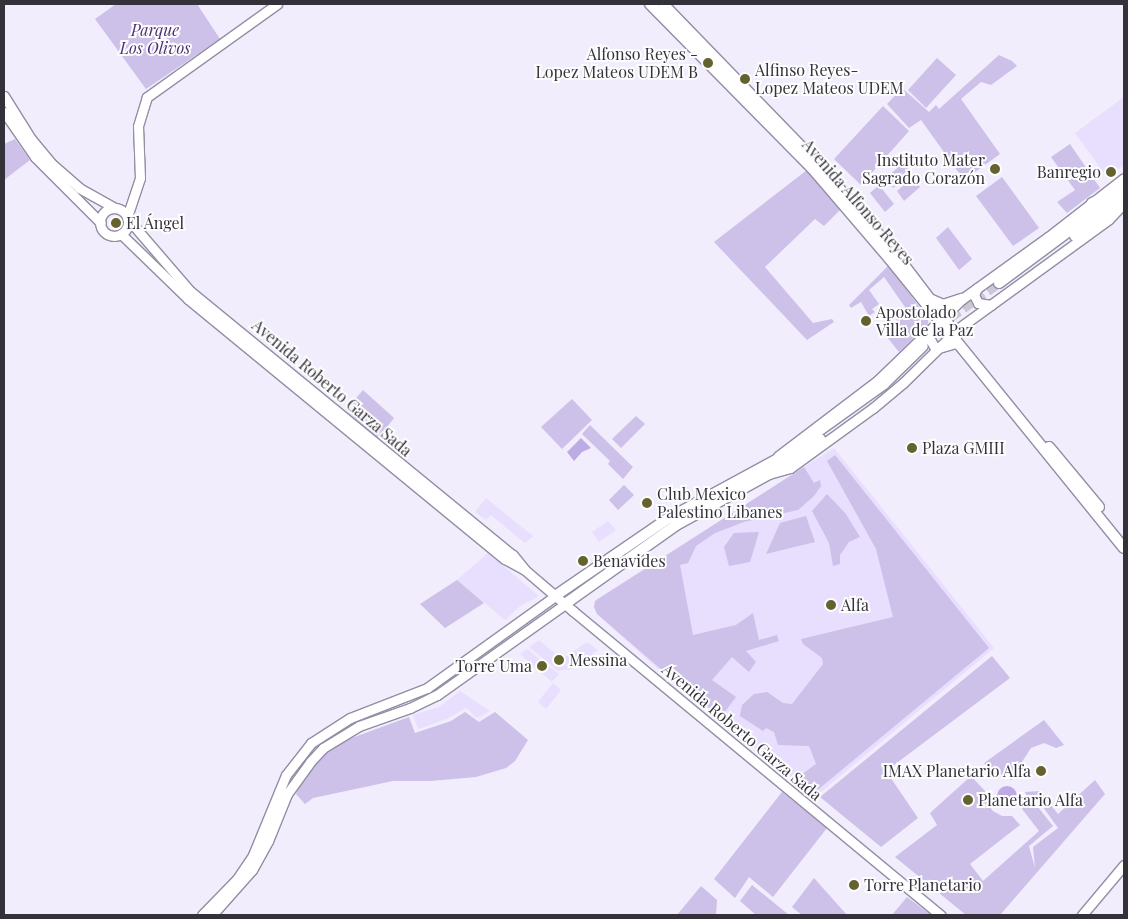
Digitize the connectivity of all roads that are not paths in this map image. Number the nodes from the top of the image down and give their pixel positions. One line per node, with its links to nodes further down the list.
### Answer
1 (277, 4): 8 (street)
2 (650, 4): 23 (main road, Avenida Alfonso Reyes)
3 (663, 4): 20 (main road, Avenida Alfonso Reyes)
4 (4, 96): 11 (street)
5 (4, 112): 13 (street)
6 (1124, 178): 10 (street)
7 (1124, 188): 9 (main road); 10 (main road)
8 (134, 193): 11 (street); 12 (street)
9 (1124, 202): 22 (street)
10 (1092, 203): 18 (street)
11 (117, 209): 12 (street); 13 (street)
12 (128, 218): 14 (street); 16 (street, Avenida Roberto Garza Sada)
13 (101, 223): 14 (street)
14 (120, 234): 15 (street, Avenida Roberto Garza Sada)
15 (138, 251): 16 (street); 17 (street, Avenida Roberto Garza Sada)
16 (160, 257): 21 (street, Avenida Roberto Garza Sada)
17 (173, 285): 21 (street); 24 (street, Avenida Roberto Garza Sada)
18 (977, 288): 19 (street); 22 (street)
19 (962, 299): 20 (main road); 23 (street)
20 (931, 300): 23 (main road, Avenida Alfonso Reyes)
21 (202, 301): 24 (street); 29 (street, Avenida Roberto Garza Sada)
22 (991, 304): 25 (street)
23 (940, 318): 25 (main road, Avenida Alfonso Reyes); 26 (street)
24 (222, 327): 29 (street, Avenida Roberto Garza Sada)
25 (954, 337): 26 (main road); 27 (main road, Avenida Alfonso Reyes); 28 (main road, Avenida Alfonso Reyes)
26 (929, 346): 30 (main road); 31 (main road)
27 (1124, 539)
28 (1124, 548)
29 (525, 570): 30 (street, Avenida Roberto Garza Sada)
30 (555, 596): 31 (street, Avenida Roberto Garza Sada); 32 (street)
31 (565, 604): 33 (street); 38 (street, Avenida Roberto Garza Sada)
32 (286, 775): 33 (street); 34 (street)
33 (297, 780): 34 (street)
34 (284, 792): 36 (street); 37 (street)
35 (1124, 865): 39 (street)
36 (202, 915)
37 (212, 915)
38 (941, 915)
39 (1082, 915)

